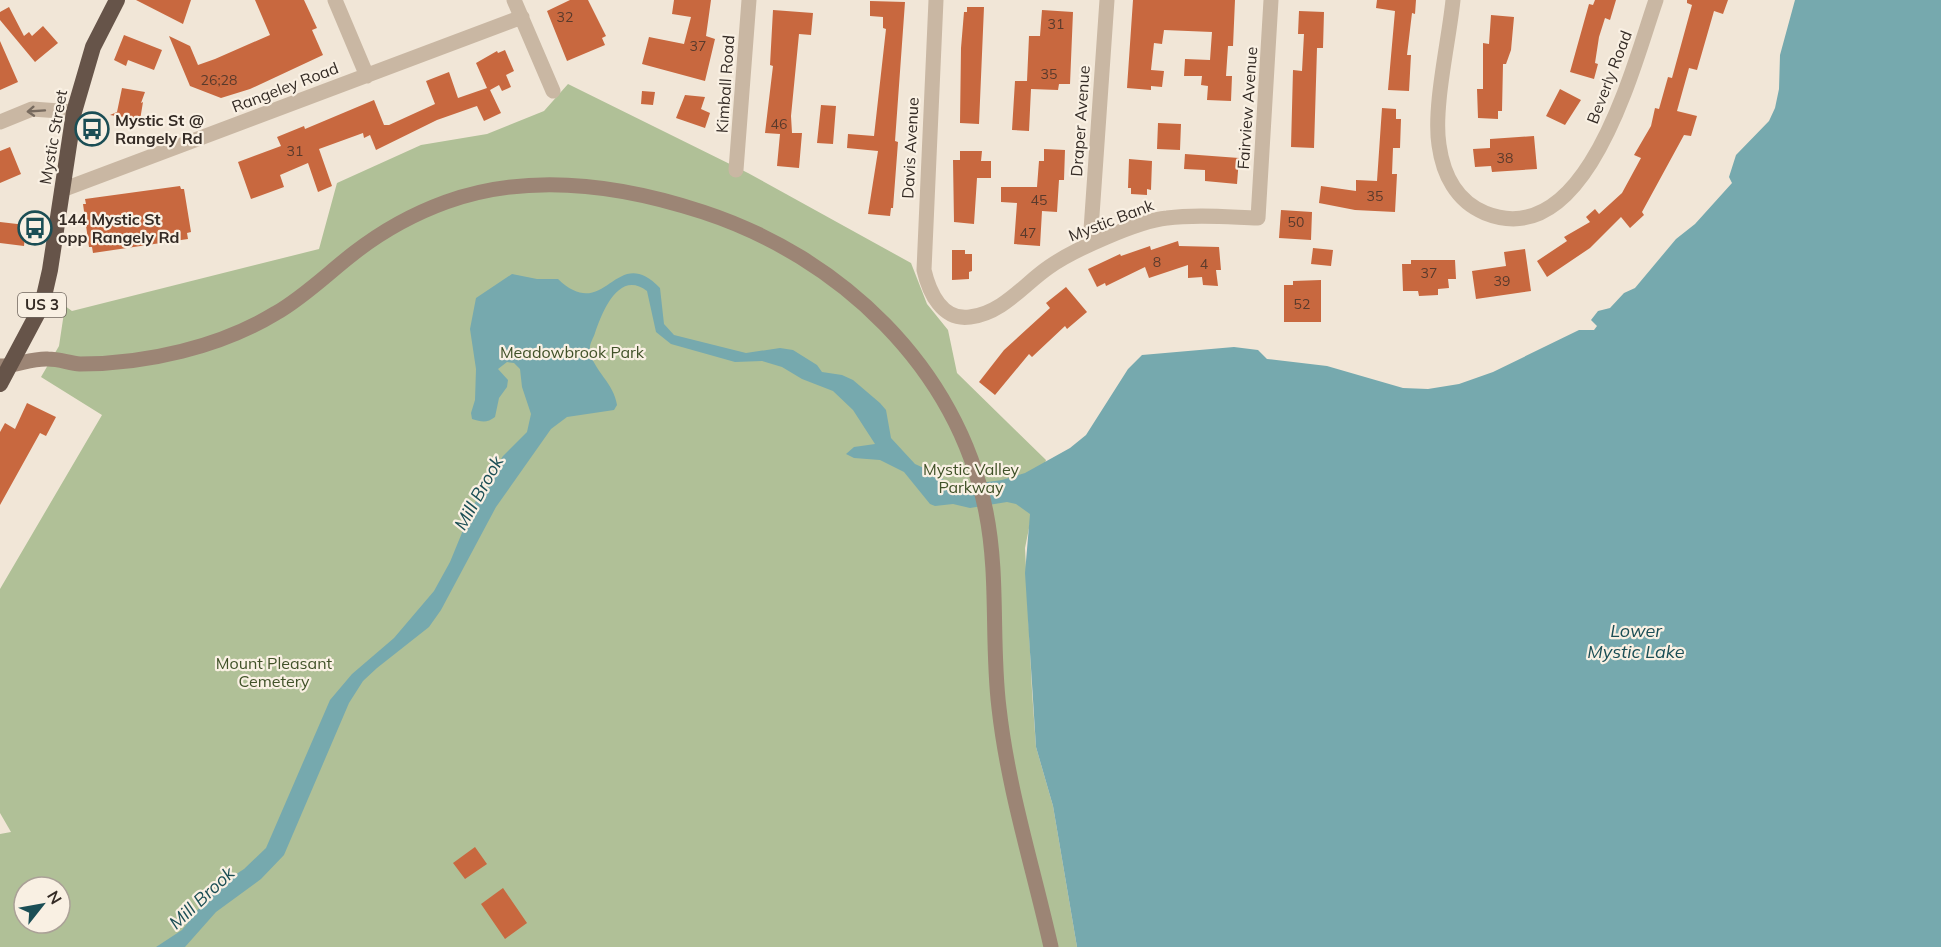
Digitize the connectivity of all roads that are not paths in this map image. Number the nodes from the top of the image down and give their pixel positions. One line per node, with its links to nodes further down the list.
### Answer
1 (117, 0): 13 (highway, Mystic Street / US 3)
2 (335, 0): 11 (street)
3 (514, 0): 10 (street)
4 (749, 0): 15 (street, Kimball Road)
5 (936, 0): 19 (street, Davis Avenue)
6 (1107, 0): 18 (street, Draper Avenue)
7 (1271, 0): 17 (street, Fairview Avenue)
8 (1453, 0): 9 (street, Beverly Road)
9 (1656, 0)
10 (522, 17): 11 (street, Rangeley Road); 12 (street)
11 (367, 76): 16 (street, Rangeley Road)
12 (554, 91)
13 (74, 112): 14 (street, one-way to 14); 16 (highway, Mystic Street / US 3)
14 (0, 122)
15 (736, 170)
16 (62, 190): 20 (highway, Mystic Street / US 3)
17 (1258, 218): 18 (street, Mystic Bank)
18 (1090, 244): 19 (street, Mystic Bank)
19 (933, 296)
20 (6, 366): 21 (highway, Mystic Street / US 3); 22 (main road)
21 (0, 384)
22 (1051, 947)

